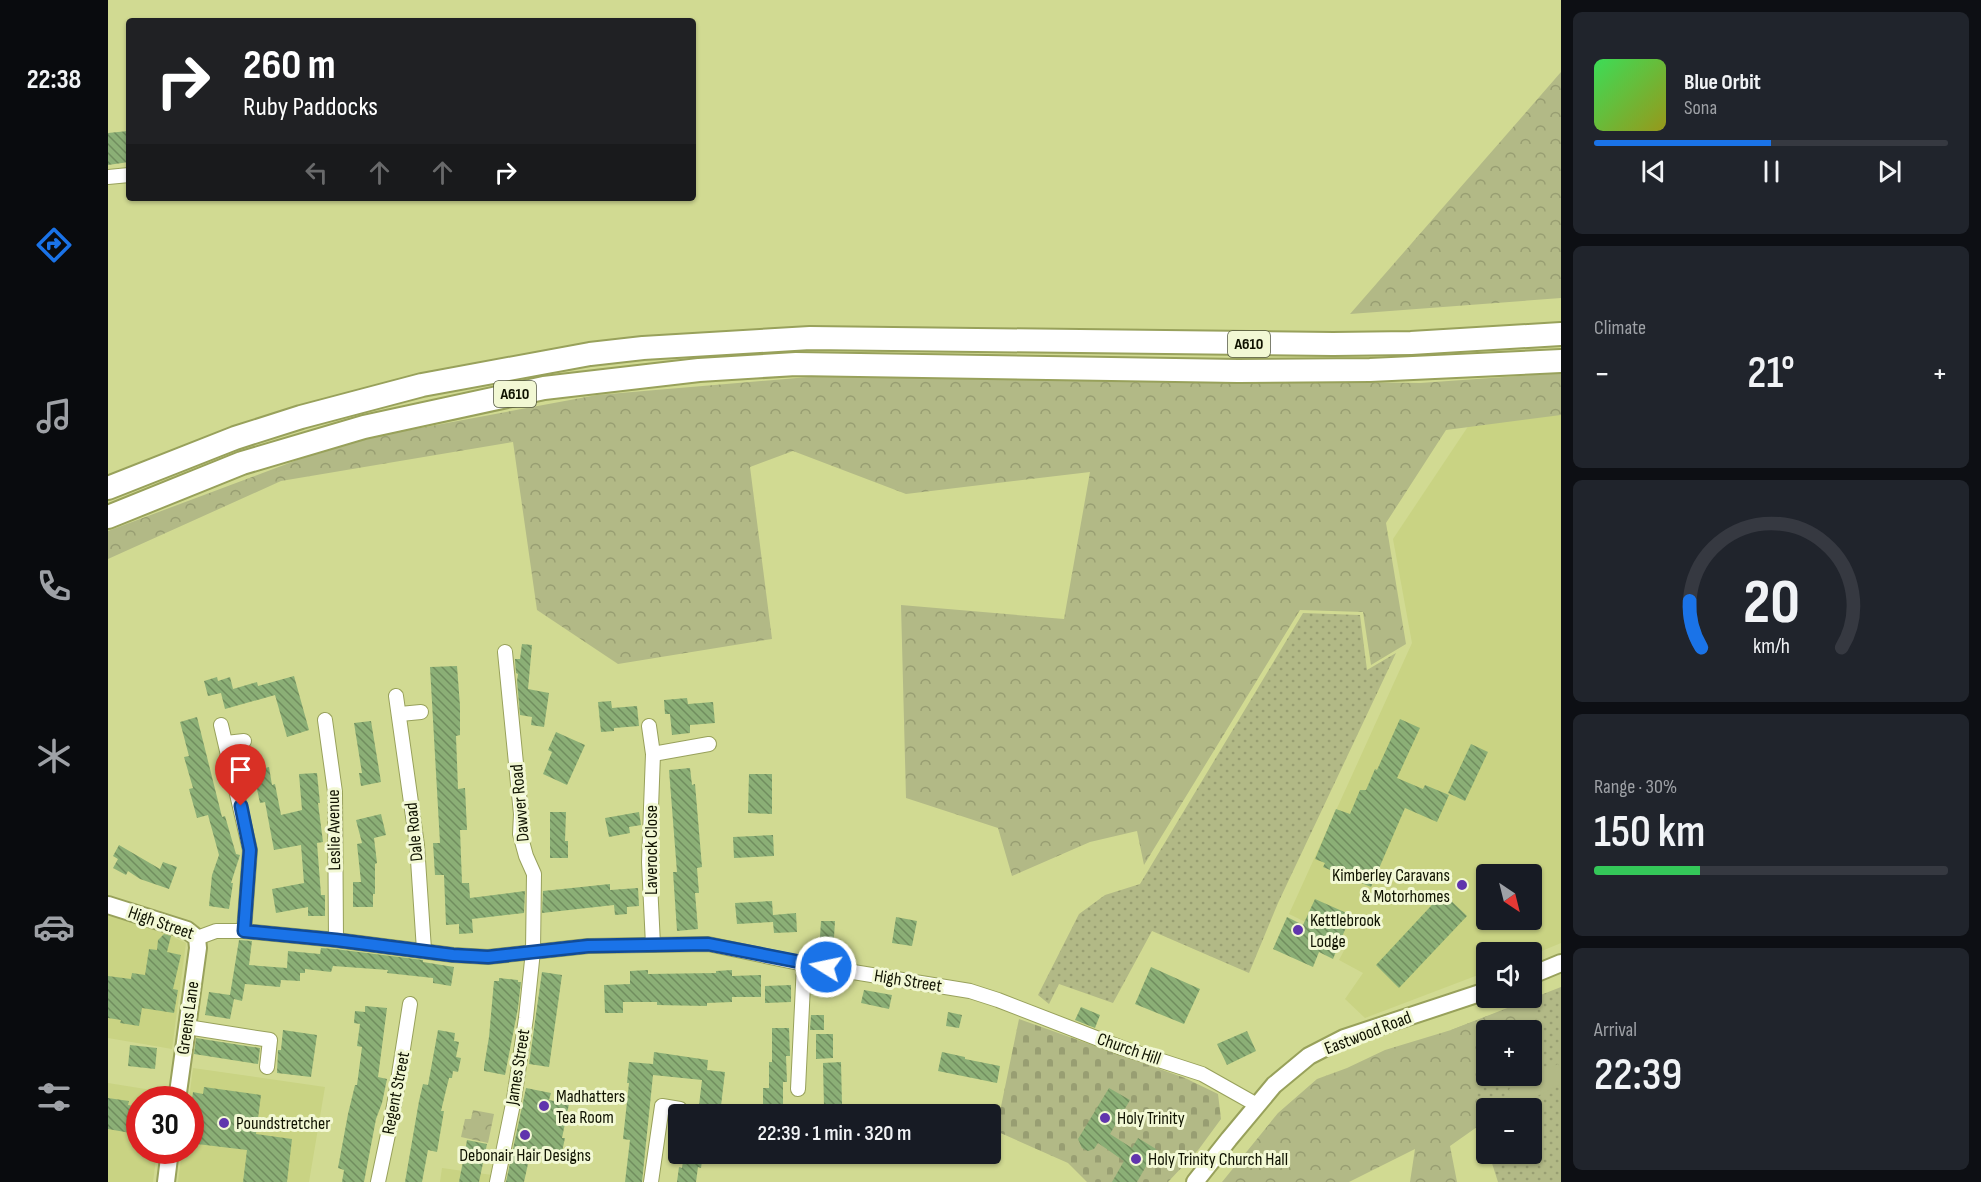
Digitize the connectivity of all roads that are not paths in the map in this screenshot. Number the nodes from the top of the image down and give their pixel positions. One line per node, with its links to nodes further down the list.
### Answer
1 (126, 175): 2 (street)
2 (108, 177)
3 (1561, 334): 5 (highway, A610)
4 (1561, 361): 6 (highway, A610)
5 (108, 488)
6 (108, 517)
7 (505, 652): 24 (street, Dawver Road)
8 (396, 696): 10 (street, Dale Road)
9 (420, 712): 10 (street)
10 (400, 714): 23 (street, Dale Road)
11 (325, 720): 21 (street, Leslie Avenue)
12 (222, 725): 15 (street)
13 (649, 726): 17 (street, Laverock Close)
14 (244, 741): 15 (street)
15 (226, 743): 19 (street)
16 (709, 744): 17 (street)
17 (653, 754): 22 (street, Laverock Close)
18 (108, 905): 20 (street, High Street)
19 (244, 931): 20 (street, High Street); 21 (street, High Street)
20 (196, 938): 31 (street, Greens Lane)
21 (336, 940): 23 (street, High Street)
22 (653, 945): 24 (street, High Street); 26 (street, High Street)
23 (424, 950): 24 (street, High Street)
24 (533, 951): 40 (street, James Street)
25 (1561, 963): 27 (street)
26 (804, 964): 29 (street, High Street); 34 (street)
27 (1542, 971)
28 (1476, 994): 35 (street, Eastwood Road)
29 (998, 1000): 35 (street, Church Hill)
30 (410, 1004): 39 (street, Regent Street)
31 (187, 1028): 32 (street); 33 (street, Greens Lane)
32 (267, 1067)
33 (179, 1086)
34 (798, 1089)
35 (1257, 1105): 42 (street, Eastwood Road)
36 (668, 1107): 41 (street)
37 (168, 1164): 38 (street)
38 (166, 1182)
39 (378, 1182)
40 (497, 1182)
41 (651, 1182)
42 (1195, 1182)

